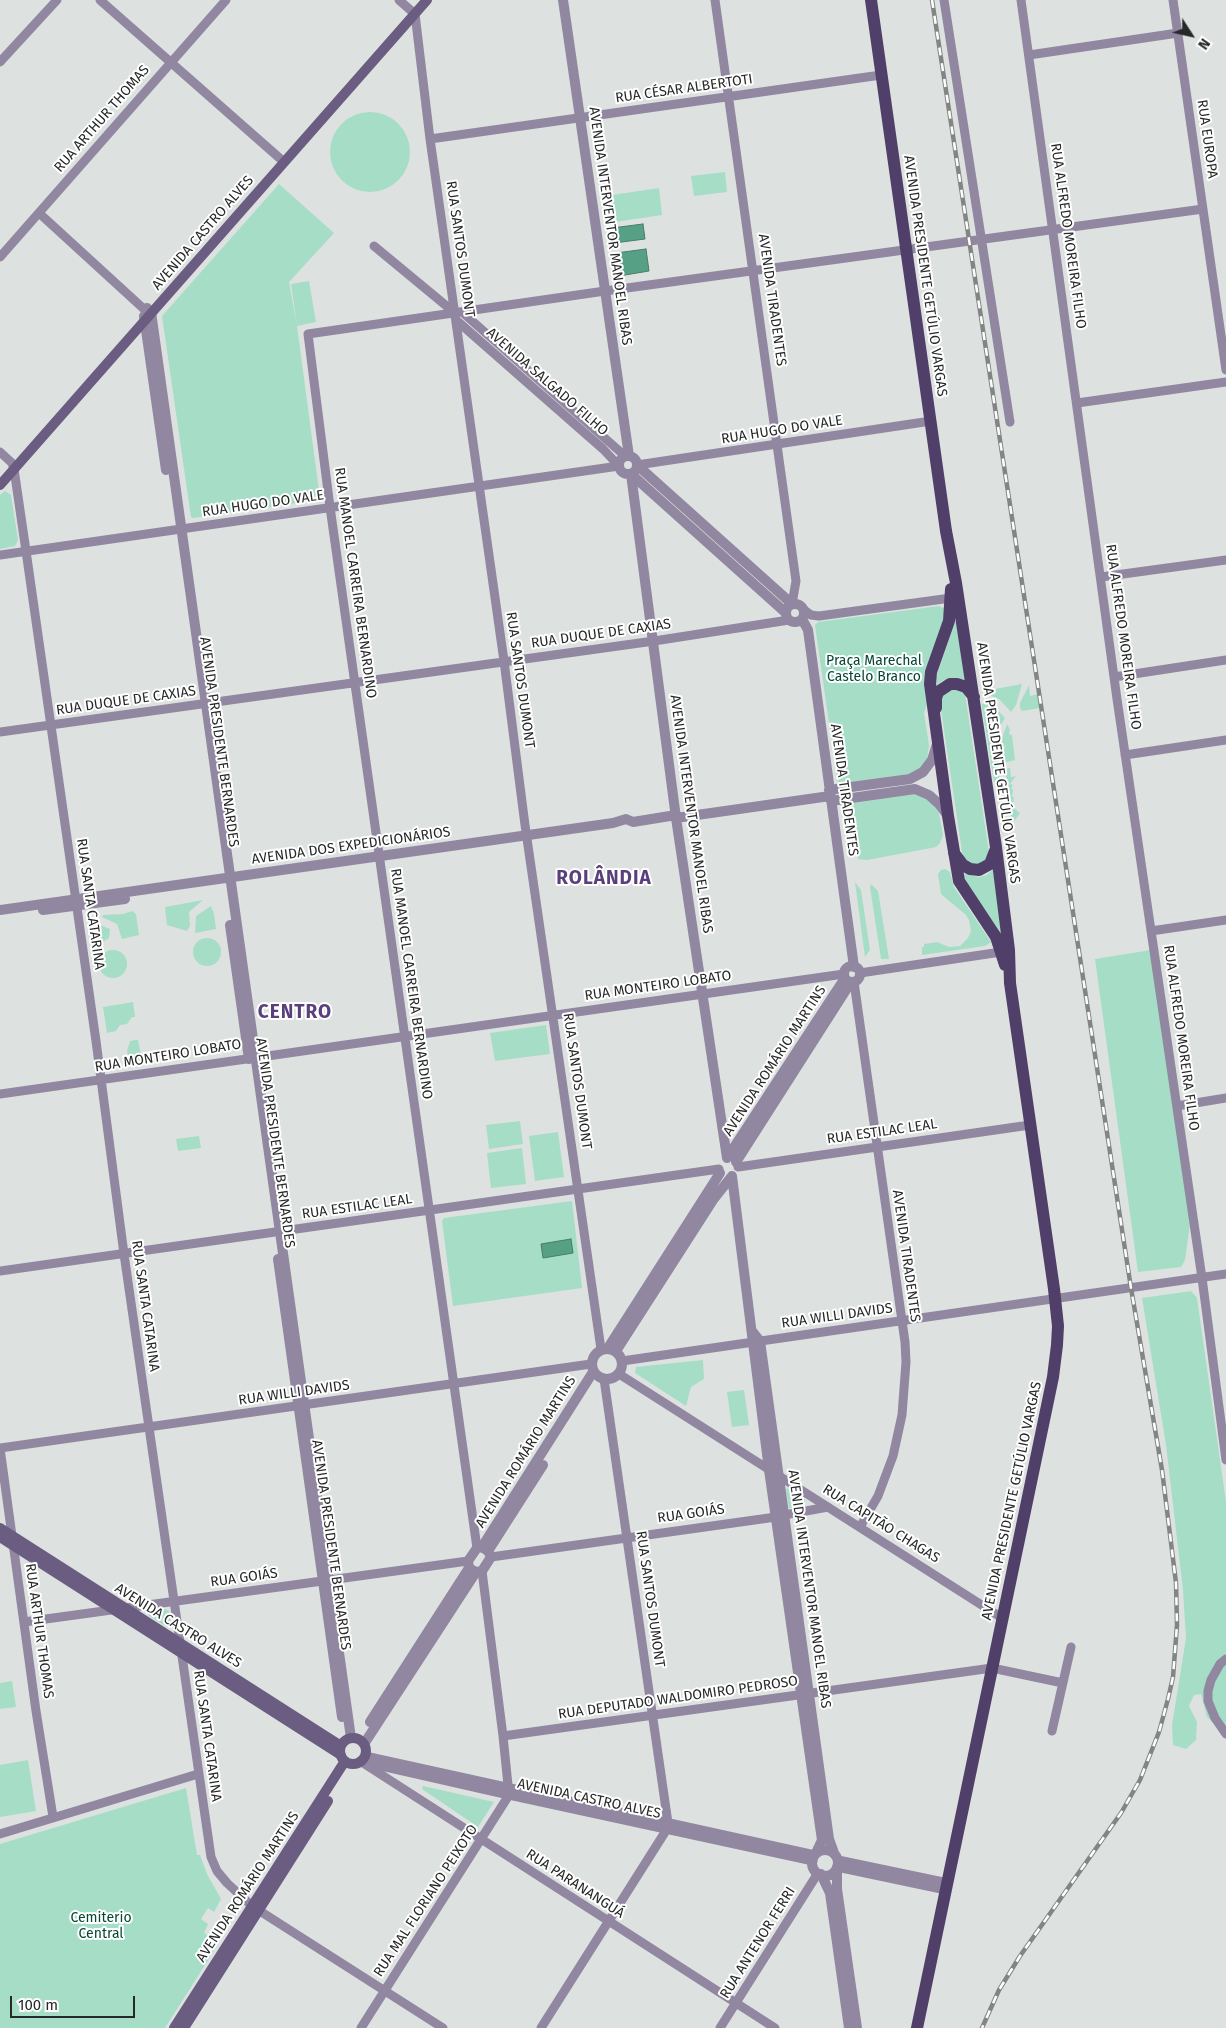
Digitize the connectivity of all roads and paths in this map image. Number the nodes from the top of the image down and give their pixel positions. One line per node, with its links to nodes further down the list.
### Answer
1 (56, 0): 16 (street)
2 (100, 0): 17 (street)
3 (226, 0): 17 (street, RUA ARTHUR THOMAS)
4 (399, 0): 13 (street)
5 (418, 0): 13 (main road, AVENIDA CASTRO ALVES)
6 (427, 0): 13 (main road, AVENIDA CASTRO ALVES)
7 (564, 0): 20 (street, AVENIDA INTERVENTOR MANOEL RIBAS)
8 (715, 0): 19 (street, AVENIDA TIRADENTES)
9 (871, 0): 18 (main road, AVENIDA PRESIDENTE GETÚLIO VARGAS)
10 (944, 0): 26 (street)
11 (1021, 0): 15 (street, RUA ALFREDO MOREIRA FILHO)
12 (1173, 0): 14 (street, RUA EUROPA)
13 (412, 12): 21 (street, RUA SANTOS DUMONT); 22 (main road, AVENIDA CASTRO ALVES)
14 (1178, 33): 15 (street); 23 (street, RUA EUROPA)
15 (1029, 55): 25 (street, RUA ALFREDO MOREIRA FILHO)
16 (0, 62)
17 (170, 62): 22 (street); 24 (street, RUA ARTHUR THOMAS)
18 (881, 75): 19 (street, RUA CÉSAR ALBERTOTI); 28 (main road, AVENIDA PRESIDENTE GETÚLIO VARGAS)
19 (729, 97): 20 (street, RUA CÉSAR ALBERTOTI); 30 (street, AVENIDA TIRADENTES)
20 (581, 118): 21 (street, RUA CÉSAR ALBERTOTI); 31 (street, AVENIDA INTERVENTOR MANOEL RIBAS)
21 (430, 139): 33 (street, RUA SANTOS DUMONT)
22 (282, 159): 32 (main road, AVENIDA CASTRO ALVES)
23 (1203, 209): 25 (street); 34 (street, RUA EUROPA)
24 (39, 213): 29 (street, RUA ARTHUR THOMAS); 32 (street)
25 (1052, 228): 26 (street); 38 (street, RUA ALFREDO MOREIRA FILHO)
26 (982, 238): 28 (street); 40 (street)
27 (374, 246): 33 (street, AVENIDA SALGADO FILHO)
28 (906, 249): 30 (street); 39 (main road, AVENIDA PRESIDENTE GETÚLIO VARGAS)
29 (0, 257)
30 (754, 270): 31 (street); 41 (street, AVENIDA TIRADENTES)
31 (605, 291): 33 (street); 43 (street, AVENIDA INTERVENTOR MANOEL RIBAS)
32 (146, 313): 44 (main road, AVENIDA CASTRO ALVES); 51 (street, AVENIDA PRESIDENTE BERNARDES)
33 (458, 315): 37 (street, AVENIDA SALGADO FILHO); 49 (street, RUA SANTOS DUMONT); 50 (street, RUA MANOEL CARREIRA BERNARDINO)
34 (1224, 343): 35 (street, RUA EUROPA)
35 (1226, 370)
36 (1226, 382): 38 (street)
37 (552, 398): 43 (street, AVENIDA SALGADO FILHO); 45 (street, AVENIDA SALGADO FILHO)
38 (1077, 403): 56 (street, RUA ALFREDO MOREIRA FILHO)
39 (931, 421): 41 (street, RUA HUGO DO VALE); 54 (main road, AVENIDA PRESIDENTE GETÚLIO VARGAS)
40 (1010, 422)
41 (778, 445): 46 (street, RUA HUGO DO VALE); 58 (street, AVENIDA TIRADENTES)
42 (0, 452): 44 (street)
43 (627, 456): 45 (street); 46 (street)
44 (13, 466): 47 (main road, AVENIDA CASTRO ALVES); 48 (main road, AVENIDA CASTRO ALVES); 52 (street, RUA SANTA CATARINA)
45 (619, 466): 46 (street); 49 (street, RUA HUGO DO VALE)
46 (634, 470): 58 (street); 60 (street); 61 (street, AVENIDA INTERVENTOR MANOEL RIBAS)
47 (0, 476)
48 (0, 485)
49 (479, 487): 50 (street, RUA HUGO DO VALE); 63 (street, RUA SANTOS DUMONT)
50 (330, 508): 51 (street, RUA HUGO DO VALE); 65 (street, RUA MANOEL CARREIRA BERNARDINO)
51 (178, 530): 52 (street, RUA HUGO DO VALE); 67 (street, AVENIDA PRESIDENTE BERNARDES)
52 (26, 551): 53 (street, RUA HUGO DO VALE); 68 (street, RUA SANTA CATARINA)
53 (0, 555)
54 (950, 556): 57 (main road, AVENIDA PRESIDENTE GETÚLIO VARGAS); 66 (main road, AVENIDA PRESIDENTE GETÚLIO VARGAS)
55 (1226, 560): 56 (street)
56 (1101, 577): 64 (street, RUA ALFREDO MOREIRA FILHO)
57 (951, 598): 59 (street); 69 (main road, AVENIDA PRESIDENTE GETÚLIO VARGAS)
58 (792, 604): 59 (street); 60 (street)
59 (803, 614): 60 (street); 74 (street, AVENIDA TIRADENTES)
60 (788, 616): 61 (street, RUA DUQUE DE CAXIAS)
61 (654, 641): 63 (street, RUA DUQUE DE CAXIAS); 76 (street, AVENIDA INTERVENTOR MANOEL RIBAS)
62 (1226, 660): 64 (street)
63 (504, 661): 65 (street, RUA DUQUE DE CAXIAS); 77 (street, RUA SANTOS DUMONT)
64 (1114, 677): 73 (street, RUA ALFREDO MOREIRA FILHO)
65 (354, 682): 67 (street, RUA DUQUE DE CAXIAS); 80 (street, RUA MANOEL CARREIRA BERNARDINO)
66 (974, 697): 69 (main road); 78 (main road, AVENIDA PRESIDENTE GETÚLIO VARGAS)
67 (203, 704): 68 (street, RUA DUQUE DE CAXIAS); 81 (street, AVENIDA PRESIDENTE BERNARDES)
68 (52, 725): 70 (street, RUA DUQUE DE CAXIAS); 82 (street, RUA SANTA CATARINA)
69 (935, 726): 72 (main road, AVENIDA PRESIDENTE GETÚLIO VARGAS)
70 (0, 732)
71 (1226, 740): 73 (street)
72 (937, 743): 74 (street, AVENIDA DOS EXPEDICIONÁRIOS); 75 (main road, AVENIDA PRESIDENTE GETÚLIO VARGAS)
73 (1125, 755): 85 (street, RUA ALFREDO MOREIRA FILHO)
74 (830, 796): 75 (street, AVENIDA DOS EXPEDICIONÁRIOS); 76 (street, AVENIDA DOS EXPEDICIONÁRIOS); 88 (street, AVENIDA TIRADENTES)
75 (948, 816): 79 (main road, AVENIDA PRESIDENTE GETÚLIO VARGAS)
76 (676, 817): 77 (street, AVENIDA DOS EXPEDICIONÁRIOS); 89 (street, AVENIDA INTERVENTOR MANOEL RIBAS)
77 (526, 837): 80 (street, AVENIDA DOS EXPEDICIONÁRIOS); 90 (street, RUA SANTOS DUMONT)
78 (996, 847): 79 (main road); 87 (main road, AVENIDA PRESIDENTE GETÚLIO VARGAS)
79 (953, 850): 86 (main road, AVENIDA PRESIDENTE GETÚLIO VARGAS)
80 (380, 859): 81 (street, AVENIDA DOS EXPEDICIONÁRIOS); 91 (street, RUA MANOEL CARREIRA BERNARDINO)
81 (228, 881): 82 (street, AVENIDA DOS EXPEDICIONÁRIOS); 92 (street, AVENIDA PRESIDENTE BERNARDES)
82 (76, 902): 83 (street, AVENIDA DOS EXPEDICIONÁRIOS); 93 (street, RUA SANTA CATARINA)
83 (0, 913)
84 (1226, 920): 85 (street)
85 (1151, 931): 96 (street, RUA ALFREDO MOREIRA FILHO)
86 (1001, 952): 87 (main road, AVENIDA PRESIDENTE GETÚLIO VARGAS); 88 (street, RUA MONTEIRO LOBATO)
87 (1009, 975): 97 (main road, AVENIDA PRESIDENTE GETÚLIO VARGAS)
88 (851, 976): 89 (street, RUA MONTEIRO LOBATO); 98 (street, AVENIDA TIRADENTES); 99 (street, AVENIDA ROMÁRIO MARTINS)
89 (703, 993): 90 (street, RUA MONTEIRO LOBATO); 99 (street, AVENIDA INTERVENTOR MANOEL RIBAS)
90 (553, 1015): 91 (street, RUA MONTEIRO LOBATO); 101 (street, RUA SANTOS DUMONT)
91 (405, 1036): 92 (street, RUA MONTEIRO LOBATO); 102 (street, RUA MANOEL CARREIRA BERNARDINO)
92 (252, 1058): 93 (street, RUA MONTEIRO LOBATO); 103 (street, AVENIDA PRESIDENTE BERNARDES)
93 (101, 1081): 94 (street, RUA MONTEIRO LOBATO); 104 (street, RUA SANTA CATARINA)
94 (0, 1094)
95 (1226, 1098): 96 (street)
96 (1176, 1106): 108 (street, RUA ALFREDO MOREIRA FILHO)
97 (1030, 1125): 98 (street, RUA ESTILAC LEAL); 109 (main road, AVENIDA PRESIDENTE GETÚLIO VARGAS)
98 (876, 1147): 99 (street, RUA ESTILAC LEAL); 110 (street, AVENIDA TIRADENTES)
99 (733, 1166): 100 (street); 100 (street, AVENIDA ROMÁRIO MARTINS); 105 (street, AVENIDA ROMÁRIO MARTINS); 111 (street, AVENIDA INTERVENTOR MANOEL RIBAS)
100 (719, 1171): 101 (street, RUA ESTILAC LEAL); 105 (street, AVENIDA ROMÁRIO MARTINS)
101 (578, 1189): 102 (street, RUA ESTILAC LEAL); 112 (street, RUA SANTOS DUMONT)
102 (429, 1210): 103 (street, RUA ESTILAC LEAL); 116 (street, RUA MANOEL CARREIRA BERNARDINO)
103 (278, 1232): 104 (street, RUA ESTILAC LEAL); 117 (street, AVENIDA PRESIDENTE BERNARDES)
104 (124, 1254): 106 (street, RUA ESTILAC LEAL); 118 (street, RUA SANTA CATARINA)
105 (674, 1254): 112 (street, AVENIDA ROMÁRIO MARTINS)
106 (0, 1271)
107 (1226, 1274): 108 (street, RUA WILLI DAVIDS)
108 (1202, 1278): 109 (street, RUA WILLI DAVIDS); 120 (street, RUA ALFREDO MOREIRA FILHO)
109 (1055, 1300): 110 (street, RUA WILLI DAVIDS); 137 (main road, AVENIDA PRESIDENTE GETÚLIO VARGAS)
110 (902, 1320): 111 (street, RUA WILLI DAVIDS); 125 (street, AVENIDA TIRADENTES)
111 (756, 1342): 113 (street, RUA WILLI DAVIDS); 121 (street, AVENIDA INTERVENTOR MANOEL RIBAS); 122 (street, AVENIDA INTERVENTOR MANOEL RIBAS)
112 (608, 1350): 113 (street); 114 (street)
113 (622, 1361): 115 (street)
114 (597, 1373): 115 (street); 116 (street, RUA WILLI DAVIDS); 128 (street, RUA SANTOS DUMONT); 130 (street, AVENIDA ROMÁRIO MARTINS)
115 (618, 1374): 121 (street, RUA CAPITÃO CHAGAS)
116 (454, 1384): 117 (street, RUA WILLI DAVIDS); 130 (street, RUA MANOEL CARREIRA BERNARDINO)
117 (302, 1405): 118 (street, RUA WILLI DAVIDS); 133 (street, AVENIDA PRESIDENTE BERNARDES)
118 (148, 1427): 119 (street, RUA WILLI DAVIDS); 134 (street, RUA SANTA CATARINA)
119 (0, 1448): 129 (street, RUA ARTHUR THOMAS)
120 (1226, 1455)
121 (769, 1470): 122 (street, RUA CAPITÃO CHAGAS); 124 (street, AVENIDA INTERVENTOR MANOEL RIBAS)
122 (778, 1476): 123 (street, RUA CAPITÃO CHAGAS); 124 (street, AVENIDA INTERVENTOR MANOEL RIBAS)
123 (828, 1507): 124 (street, RUA GOIÁS); 125 (street, RUA CAPITÃO CHAGAS)
124 (780, 1516): 128 (street, RUA GOIÁS); 145 (street, AVENIDA INTERVENTOR MANOEL RIBAS)
125 (860, 1527): 137 (street, RUA CAPITÃO CHAGAS)
126 (0, 1528): 129 (main road, AVENIDA CASTRO ALVES)
127 (0, 1537): 129 (main road, AVENIDA CASTRO ALVES)
128 (628, 1537): 130 (street, RUA GOIÁS); 146 (street, RUA SANTOS DUMONT)
129 (12, 1542): 131 (main road, AVENIDA CASTRO ALVES); 138 (street, RUA ARTHUR THOMAS)
130 (485, 1550): 132 (street); 132 (street)
131 (54, 1568): 135 (main road, AVENIDA CASTRO ALVES); 136 (main road, AVENIDA CASTRO ALVES)
132 (474, 1568): 133 (street, RUA GOIÁS); 149 (street); 150 (street, AVENIDA ROMÁRIO MARTINS)
133 (327, 1580): 134 (street, RUA GOIÁS); 150 (street, AVENIDA PRESIDENTE BERNARDES)
134 (175, 1601): 135 (street, RUA GOIÁS); 141 (street, RUA SANTA CATARINA)
135 (124, 1609): 136 (street, RUA GOIÁS); 139 (main road, AVENIDA CASTRO ALVES)
136 (113, 1610): 138 (street, RUA GOIÁS); 139 (main road, AVENIDA CASTRO ALVES)
137 (1002, 1618): 143 (main road, AVENIDA PRESIDENTE GETÚLIO VARGAS)
138 (24, 1622): 153 (street, RUA ARTHUR THOMAS)
139 (149, 1629): 141 (main road, AVENIDA CASTRO ALVES)
140 (1071, 1646): 144 (street)
141 (181, 1648): 150 (main road, AVENIDA CASTRO ALVES); 151 (street, RUA SANTA CATARINA)
142 (1226, 1659): 148 (street)
143 (992, 1668): 144 (street, RUA DEPUTADO WALDOMIRO PEDROSO); 145 (street, RUA DEPUTADO WALDOMIRO PEDROSO); 160 (main road, AVENIDA PRESIDENTE GETÚLIO VARGAS)
144 (1063, 1683): 147 (street)
145 (806, 1694): 146 (street, RUA DEPUTADO WALDOMIRO PEDROSO); 157 (street, AVENIDA INTERVENTOR MANOEL RIBAS); 158 (street, AVENIDA INTERVENTOR MANOEL RIBAS)
146 (653, 1715): 149 (street, RUA DEPUTADO WALDOMIRO PEDROSO); 154 (street, RUA SANTOS DUMONT)
147 (1052, 1731)
148 (1225, 1733)
149 (504, 1736): 152 (street)
150 (352, 1750): 152 (street, AVENIDA CASTRO ALVES); 156 (street, RUA PARANANGUÁ); 161 (main road, AVENIDA ROMÁRIO MARTINS)
151 (198, 1774): 153 (street); 161 (street, RUA SANTA CATARINA)
152 (509, 1791): 154 (street, AVENIDA CASTRO ALVES); 156 (street, RUA MAL FLORIANO PEIXOTO)
153 (53, 1818): 155 (street)
154 (667, 1826): 157 (street, AVENIDA CASTRO ALVES); 162 (street)
155 (0, 1834)
156 (481, 1840): 162 (street, RUA PARANANGUÁ); 164 (street, RUA MAL FLORIANO PEIXOTO)
157 (814, 1858): 158 (street); 159 (street)
158 (836, 1860): 159 (street); 160 (street); 163 (street, AVENIDA INTERVENTOR MANOEL RIBAS)
159 (820, 1874): 163 (street, AVENIDA INTERVENTOR MANOEL RIBAS); 165 (street, RUA ANTENOR FERRI)
160 (947, 1887): 175 (main road, AVENIDA PRESIDENTE GETÚLIO VARGAS)
161 (255, 1908): 164 (street, RUA SANTA CATARINA); 166 (main road, AVENIDA ROMÁRIO MARTINS); 167 (main road, AVENIDA ROMÁRIO MARTINS)
162 (608, 1922): 165 (street, RUA PARANANGUÁ); 170 (street)
163 (842, 1950): 173 (street, AVENIDA INTERVENTOR MANOEL RIBAS); 174 (street, AVENIDA INTERVENTOR MANOEL RIBAS)
164 (385, 1991): 168 (street, RUA MAL FLORIANO PEIXOTO); 169 (street, RUA SANTA CATARINA)
165 (736, 2003): 171 (street, RUA ANTENOR FERRI); 172 (street, RUA PARANANGUÁ)
166 (174, 2028)
167 (184, 2028)
168 (362, 2028)
169 (443, 2028)
170 (541, 2028)
171 (720, 2028)
172 (775, 2028)
173 (849, 2028)
174 (857, 2028)
175 (917, 2028)

